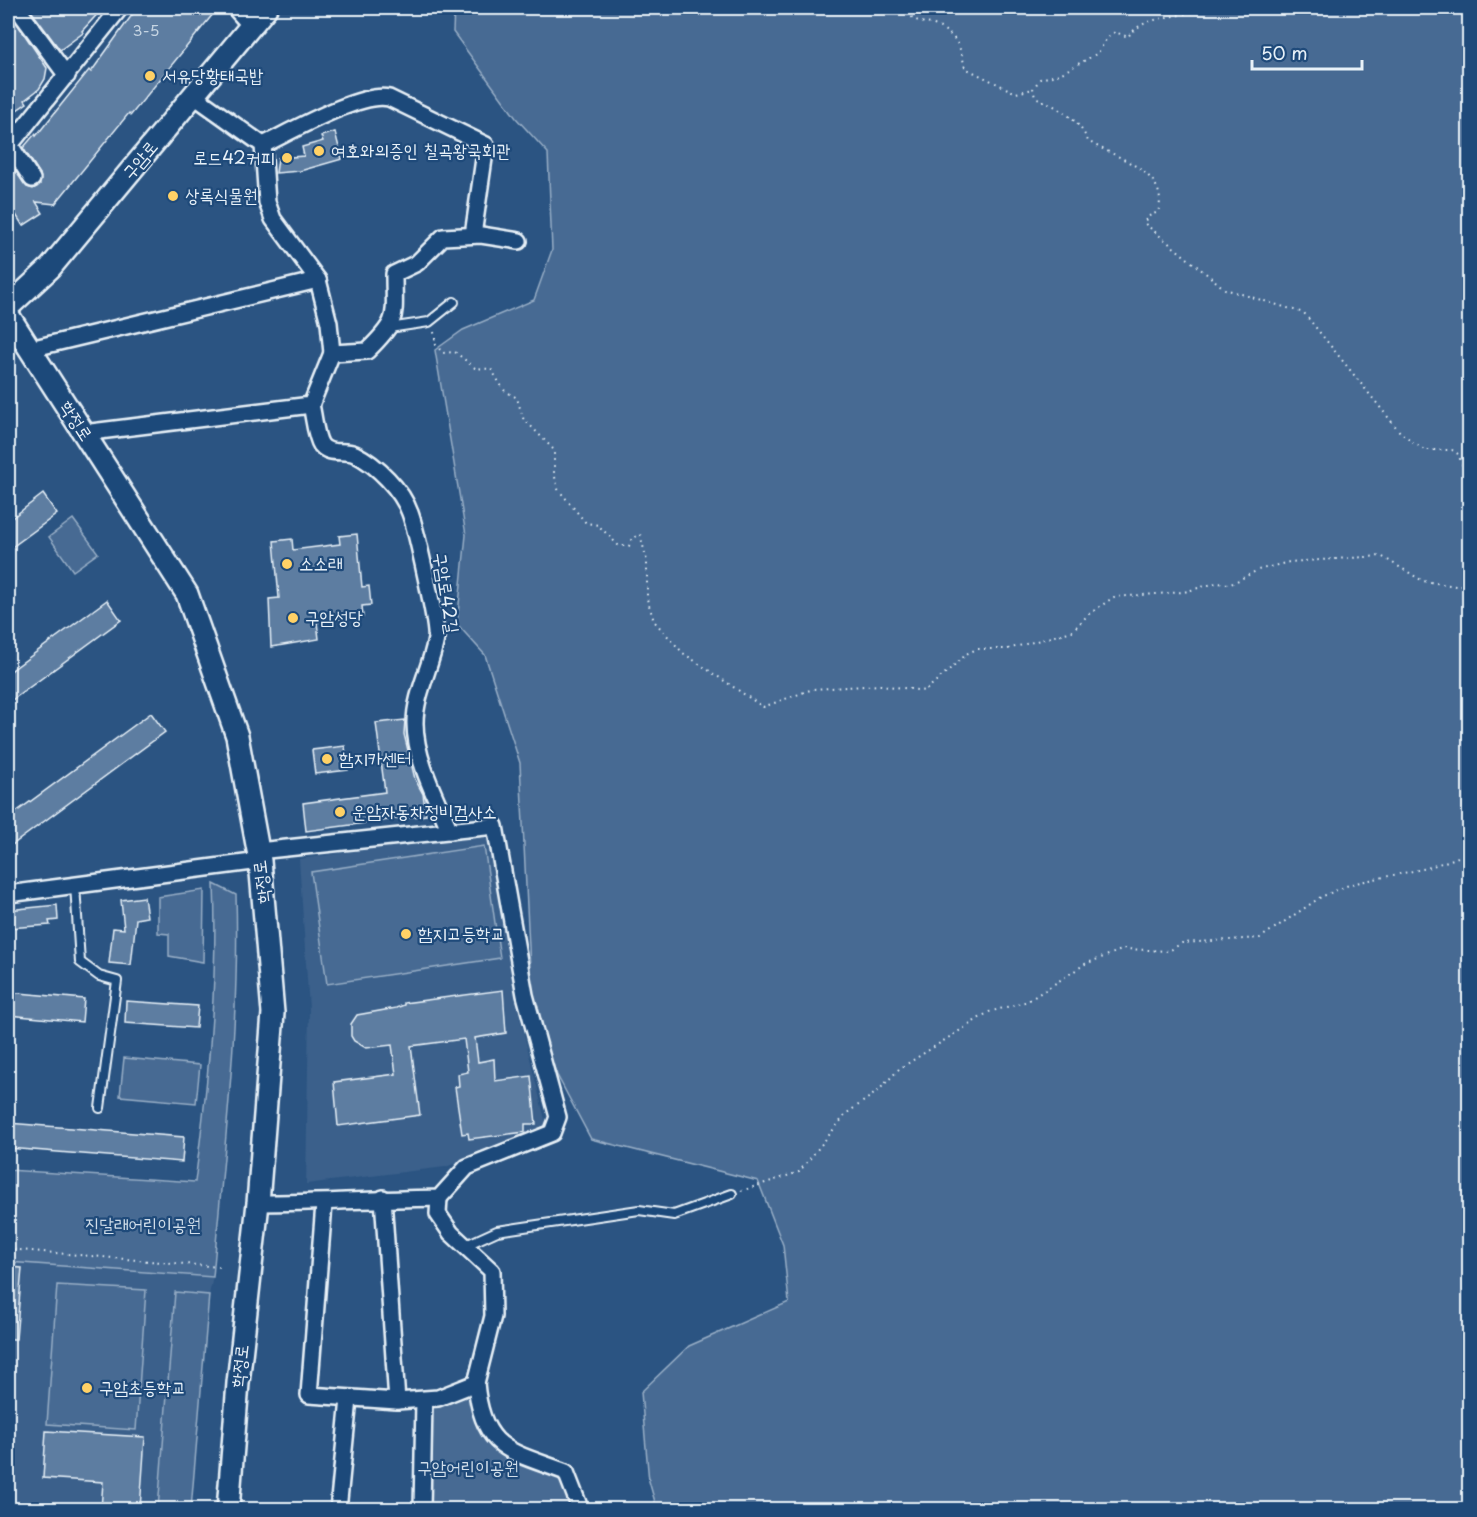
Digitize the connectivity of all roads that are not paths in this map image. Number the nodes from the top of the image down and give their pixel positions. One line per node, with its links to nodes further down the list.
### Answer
1 (17, 8): 6 (street)
2 (120, 8): 6 (street)
3 (235, 8): 5 (street)
4 (266, 8): 5 (main road, 구암로)
5 (251, 26): 7 (main road, 구암로)
6 (67, 76): 8 (street)
7 (194, 96): 9 (street); 15 (main road, 구암로)
8 (9, 144): 10 (street)
9 (263, 145): 11 (street); 13 (street)
10 (33, 179)
11 (473, 236): 12 (street); 17 (street)
12 (519, 241)
13 (318, 279): 18 (street); 19 (street)
14 (454, 302): 17 (lane)
15 (8, 307)
16 (8, 315): 18 (main road, 학정로)
17 (388, 328): 19 (street)
18 (30, 350): 21 (main road, 학정로)
19 (332, 353): 20 (street)
20 (312, 405): 21 (street); 22 (street, 구암로42길)
21 (83, 433): 23 (main road, 학정로)
22 (450, 831): 23 (street); 29 (street)
23 (259, 856): 24 (street); 30 (main road, 학정로)
24 (75, 885): 25 (street); 26 (lane)
25 (8, 894)
26 (100, 1108)
27 (732, 1194): 32 (lane)
28 (383, 1198): 29 (street); 31 (street); 36 (street)
29 (439, 1198): 32 (street)
30 (258, 1203): 31 (street); 37 (main road, 학정로)
31 (324, 1204): 34 (street)
32 (464, 1246): 33 (street)
33 (476, 1383): 35 (street); 40 (street)
34 (349, 1399): 36 (street); 38 (street)
35 (424, 1400): 36 (street); 39 (street)
36 (397, 1401)
37 (228, 1509)
38 (338, 1509)
39 (422, 1509)
40 (577, 1509)

